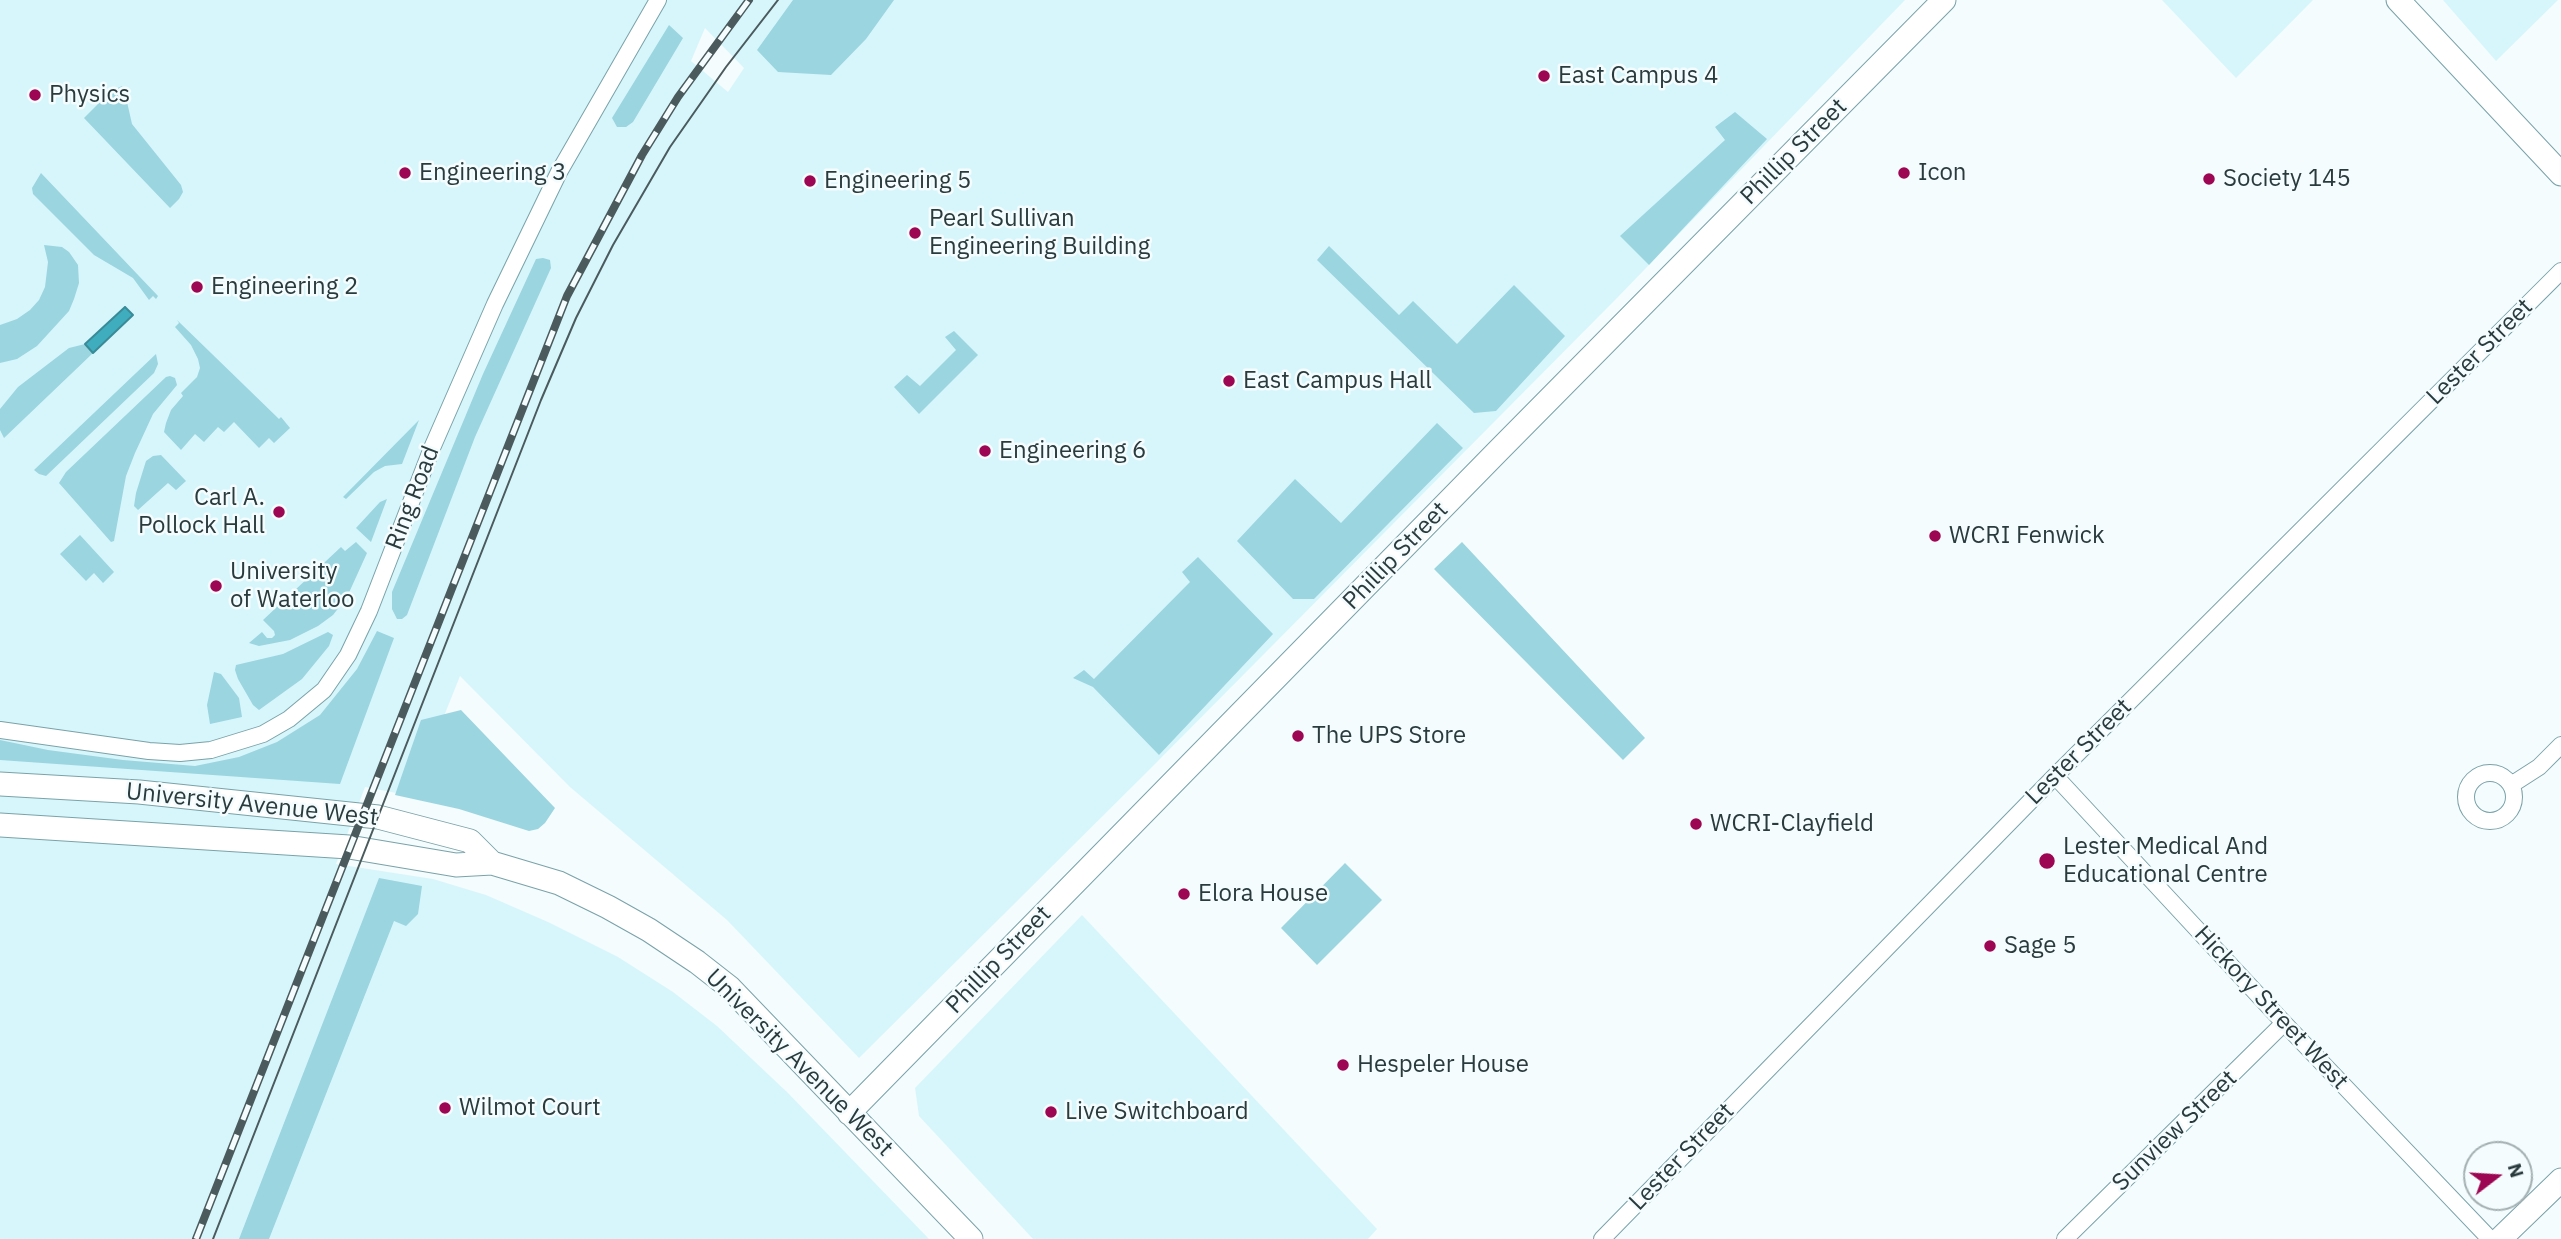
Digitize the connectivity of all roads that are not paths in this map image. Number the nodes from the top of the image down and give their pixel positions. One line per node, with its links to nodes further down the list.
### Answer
1 (658, 0): 6 (street, Ring Road)
2 (1944, 0): 14 (main road, Phillip Street)
3 (2398, 0): 4 (main road)
4 (2561, 174)
5 (2561, 271): 8 (street, Lester Street)
6 (0, 730)
7 (2561, 745): 10 (street)
8 (2054, 776): 13 (street, Hickory Street West); 17 (street, Lester Street)
9 (0, 784): 12 (main road, University Avenue West)
10 (2511, 785)
11 (0, 825): 12 (main road, University Avenue West)
12 (492, 863): 14 (main road, University Avenue West)
13 (2284, 1023): 18 (street, Sunview Street); 19 (street, Hickory Street West)
14 (849, 1113): 16 (main road, University Avenue West)
15 (2561, 1180): 20 (main road)
16 (971, 1239)
17 (1602, 1239)
18 (2065, 1239)
19 (2490, 1239)
20 (2500, 1239)

